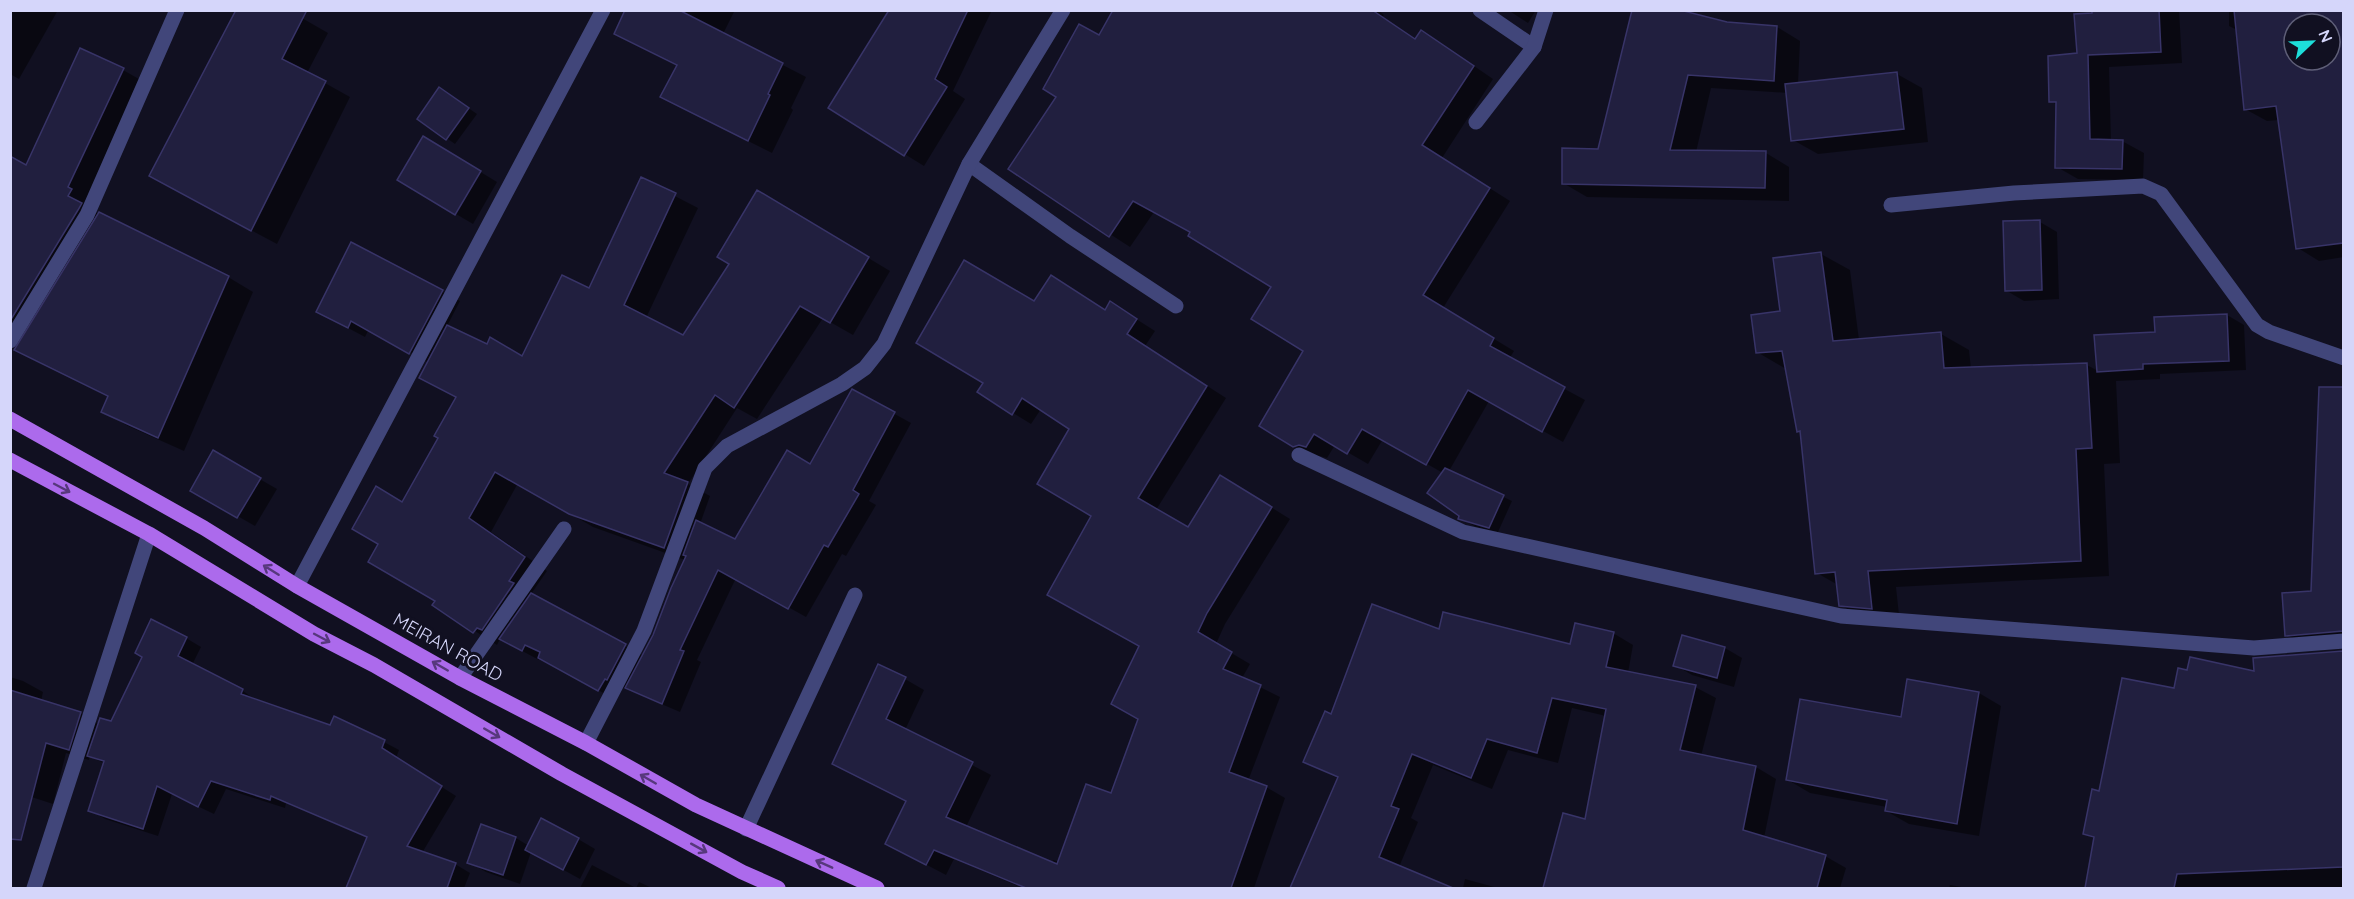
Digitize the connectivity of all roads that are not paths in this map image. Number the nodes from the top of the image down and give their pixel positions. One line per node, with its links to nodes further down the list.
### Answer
1 (177, 10): 11 (street)
2 (603, 10): 18 (street)
3 (1063, 10): 8 (street)
4 (1480, 10): 6 (street)
5 (1546, 10): 6 (street)
6 (1534, 47): 7 (street)
7 (1476, 122)
8 (969, 165): 10 (street); 22 (street)
9 (1891, 204): 12 (street)
10 (1176, 306)
11 (10, 341)
12 (2343, 358)
13 (10, 419): 18 (main road, MEIRAN ROAD, one-way to 13)
14 (1299, 456): 20 (street)
15 (10, 460): 17 (main road, one-way to 17)
16 (564, 529): 21 (street)
17 (149, 534): 24 (street); 25 (main road, one-way to 25)
18 (297, 586): 21 (main road, MEIRAN ROAD, one-way to 18)
19 (855, 596): 23 (street)
20 (2343, 641)
21 (460, 678): 22 (main road, MEIRAN ROAD)
22 (586, 743): 23 (main road, MEIRAN ROAD, one-way to 22)
23 (746, 829): 26 (main road, MEIRAN ROAD, one-way to 23)
24 (34, 888)
25 (778, 888)
26 (877, 888)

